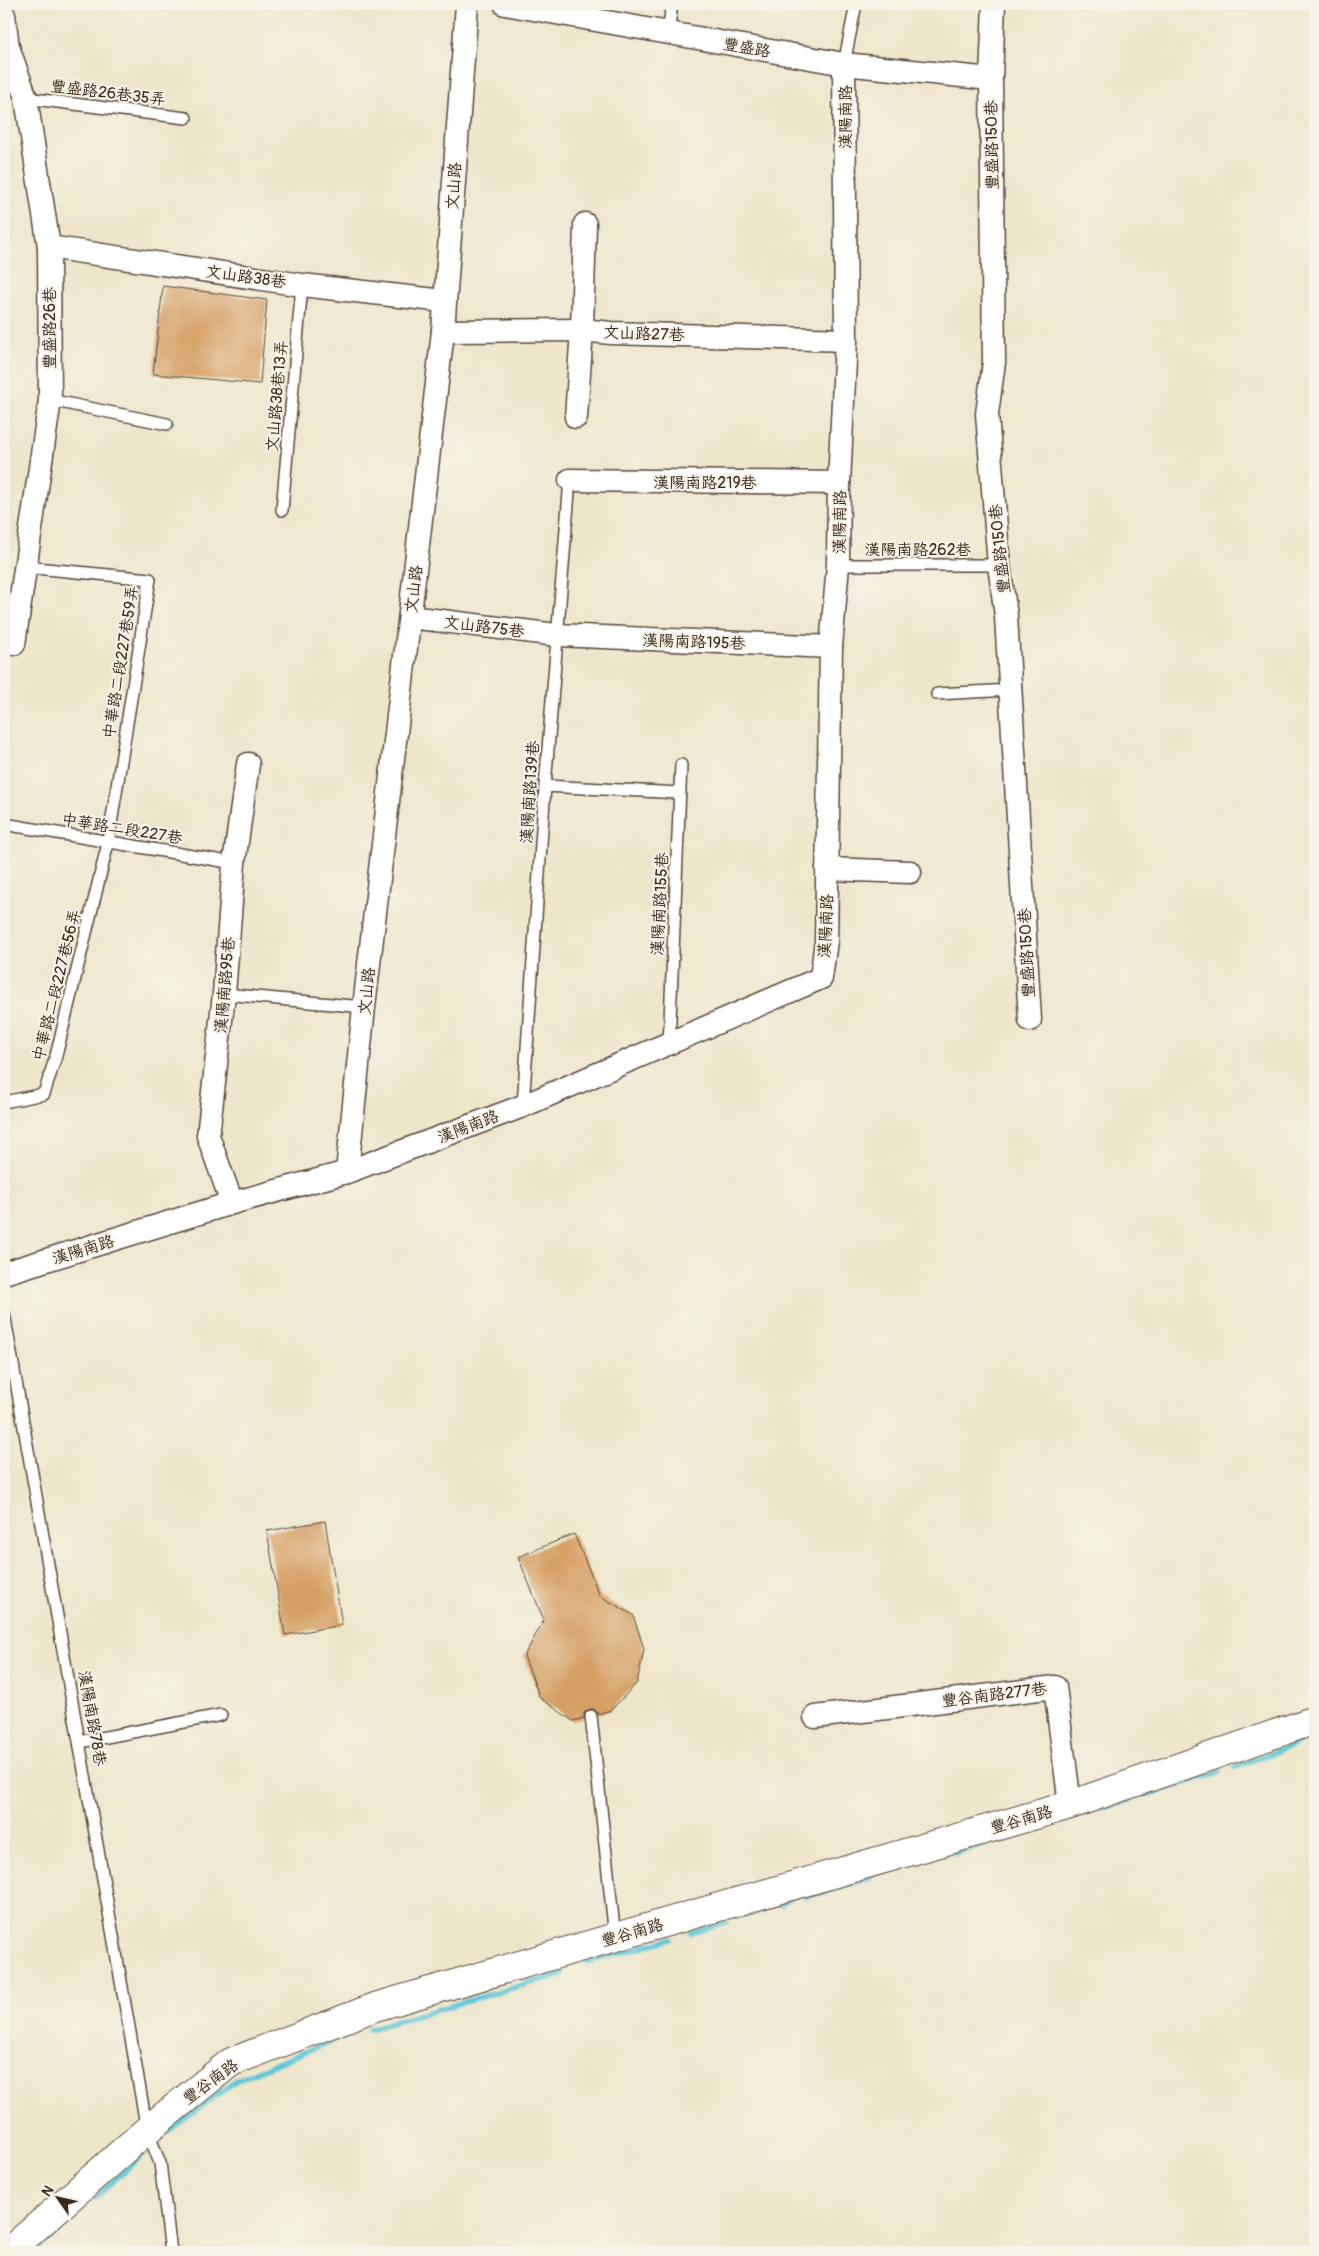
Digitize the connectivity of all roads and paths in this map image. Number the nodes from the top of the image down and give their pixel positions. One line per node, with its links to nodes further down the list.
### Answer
1 (467, 4): 16 (street, 文山路)
2 (505, 4): 7 (street, 豐盛路)
3 (672, 4): 7 (lane)
4 (856, 4): 9 (lane)
5 (994, 4): 10 (street, 豐盛路150巷)
6 (4, 15): 8 (street, 豐盛路26巷)
7 (668, 34): 9 (street, 豐盛路)
8 (6, 48): 11 (street, 豐盛路26巷)
9 (844, 64): 10 (street, 豐盛路); 19 (street, 漢陽南路)
10 (991, 79): 27 (street, 豐盛路150巷)
11 (26, 98): 12 (lane, 豐盛路26巷35弄); 14 (street, 豐盛路26巷)
12 (186, 118)
13 (584, 224): 17 (street)
14 (49, 247): 15 (street, 文山路38巷); 20 (street, 豐盛路26巷)
15 (302, 285): 16 (street, 文山路38巷); 25 (lane, 文山路38巷13弄)
16 (444, 301): 18 (street, 文山路)
17 (582, 330): 18 (street, 文山路27巷); 19 (street, 文山路27巷); 21 (street)
18 (443, 331): 29 (street, 文山路)
19 (846, 340): 24 (street, 漢陽南路)
20 (50, 400): 22 (lane); 28 (street, 豐盛路26巷)
21 (576, 417)
22 (167, 424)
23 (570, 480): 24 (street, 漢陽南路219巷); 30 (lane, 漢陽南路139巷)
24 (839, 483): 26 (street, 漢陽南路)
25 (282, 510)
26 (838, 565): 27 (lane, 漢陽南路262巷); 32 (street, 漢陽南路)
27 (999, 565): 33 (street, 豐盛路150巷)
28 (25, 567): 31 (street, 豐盛路26巷); 40 (lane, 中華路二段227巷59弄)
29 (410, 617): 30 (street, 文山路75巷); 45 (street, 文山路)
30 (557, 635): 32 (street, 漢陽南路195巷); 37 (lane, 漢陽南路139巷)
31 (14, 644)
32 (831, 647): 42 (street, 漢陽南路)
33 (1010, 690): 34 (lane); 46 (street, 豐盛路150巷)
34 (937, 694)
35 (248, 764): 41 (street, 漢陽南路95巷)
36 (681, 765): 38 (lane, 漢陽南路155巷)
37 (545, 786): 38 (lane); 49 (lane, 漢陽南路139巷)
38 (680, 793): 47 (lane, 漢陽南路155巷)
39 (4, 824): 40 (lane, 中華路二段227巷)
40 (108, 843): 41 (lane, 中華路二段227巷); 48 (lane, 中華路二段227巷56弄)
41 (234, 863): 44 (street, 漢陽南路95巷)
42 (827, 870): 43 (street); 47 (street, 漢陽南路)
43 (910, 872)
44 (224, 994): 45 (lane); 51 (street, 漢陽南路95巷)
45 (364, 1007): 50 (street, 文山路)
46 (1030, 1020)
47 (669, 1044): 49 (street, 漢陽南路)
48 (4, 1102)
49 (523, 1106): 50 (street, 漢陽南路)
50 (347, 1172): 51 (street, 漢陽南路)
51 (232, 1203): 52 (street, 漢陽南路)
52 (4, 1273)
53 (4, 1313): 58 (lane, 漢陽南路78巷)
54 (221, 1714): 58 (lane)
55 (591, 1716): 60 (lane)
56 (815, 1717): 59 (street, 豐谷南路277巷)
57 (1315, 1720): 59 (street, 豐谷南路)
58 (80, 1742): 61 (lane, 漢陽南路78巷)
59 (1070, 1805): 60 (street, 豐谷南路)
60 (615, 1937): 61 (street, 豐谷南路)
61 (147, 2130): 62 (street, 豐谷南路); 63 (lane, 漢陽南路78巷)
62 (8, 2252)
63 (171, 2252)

